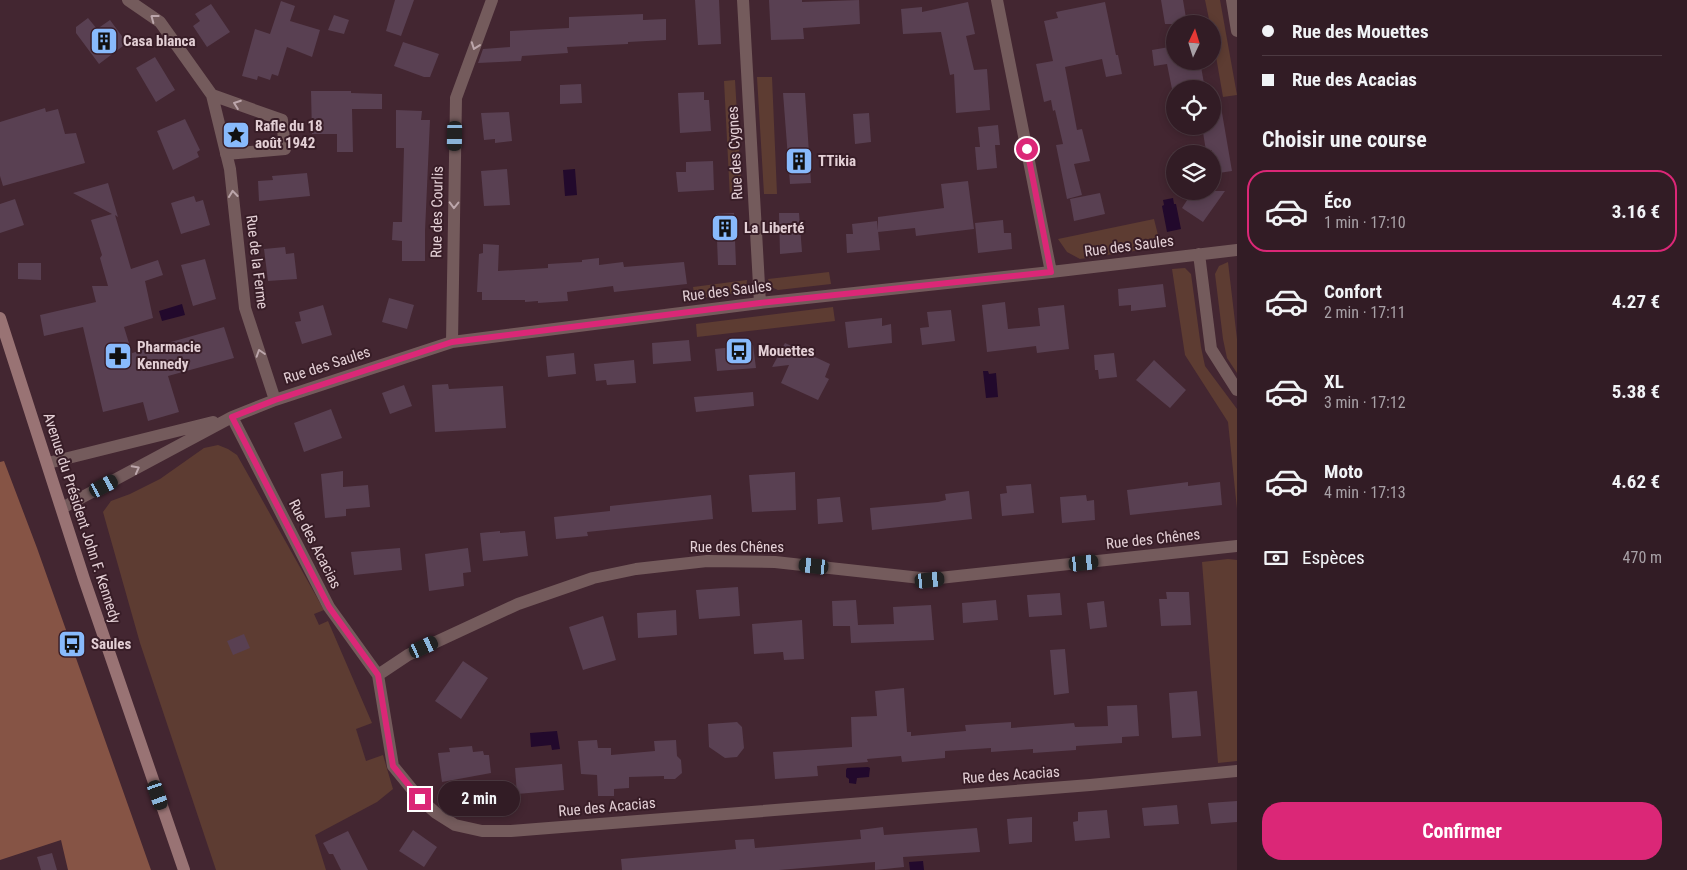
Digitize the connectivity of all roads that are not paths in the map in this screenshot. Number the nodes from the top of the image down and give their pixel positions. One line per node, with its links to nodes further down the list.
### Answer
1 (128, 0): 7 (street, Rue de la Ferme, one-way to 1)
2 (492, 0): 14 (street, Rue des Courlis, one-way to 14)
3 (743, 0): 12 (street, Rue des Cygnes)
4 (997, 0): 11 (street)
5 (1232, 0): 6 (street)
6 (1237, 30)
7 (212, 95): 8 (street, Rue de la Ferme); 8 (street, one-way to 7)
8 (226, 154): 16 (street, Rue de la Ferme, one-way to 8)
9 (1237, 250): 10 (street, Rue des Saules)
10 (1199, 254): 11 (street, Rue des Saules); 15 (street)
11 (1051, 272): 12 (street, Rue des Saules)
12 (760, 303): 14 (street, Rue des Saules)
13 (1, 324): 18 (main road, Avenue du Président John F. Kennedy)
14 (452, 342): 16 (street, Rue des Saules)
15 (1237, 390)
16 (275, 400): 17 (street, Rue des Saules)
17 (232, 417): 18 (street, Rue des Saules); 19 (street, Rue des Saules, one-way to 17); 21 (street, Rue des Acacias)
18 (48, 463): 19 (main road, Avenue du Président John F. Kennedy)
19 (62, 508): 23 (main road, Avenue du Président John F. Kennedy)
20 (1237, 546): 21 (street, Rue des Chênes)
21 (378, 675): 22 (street, Rue des Acacias)
22 (1237, 771)
23 (184, 870)

